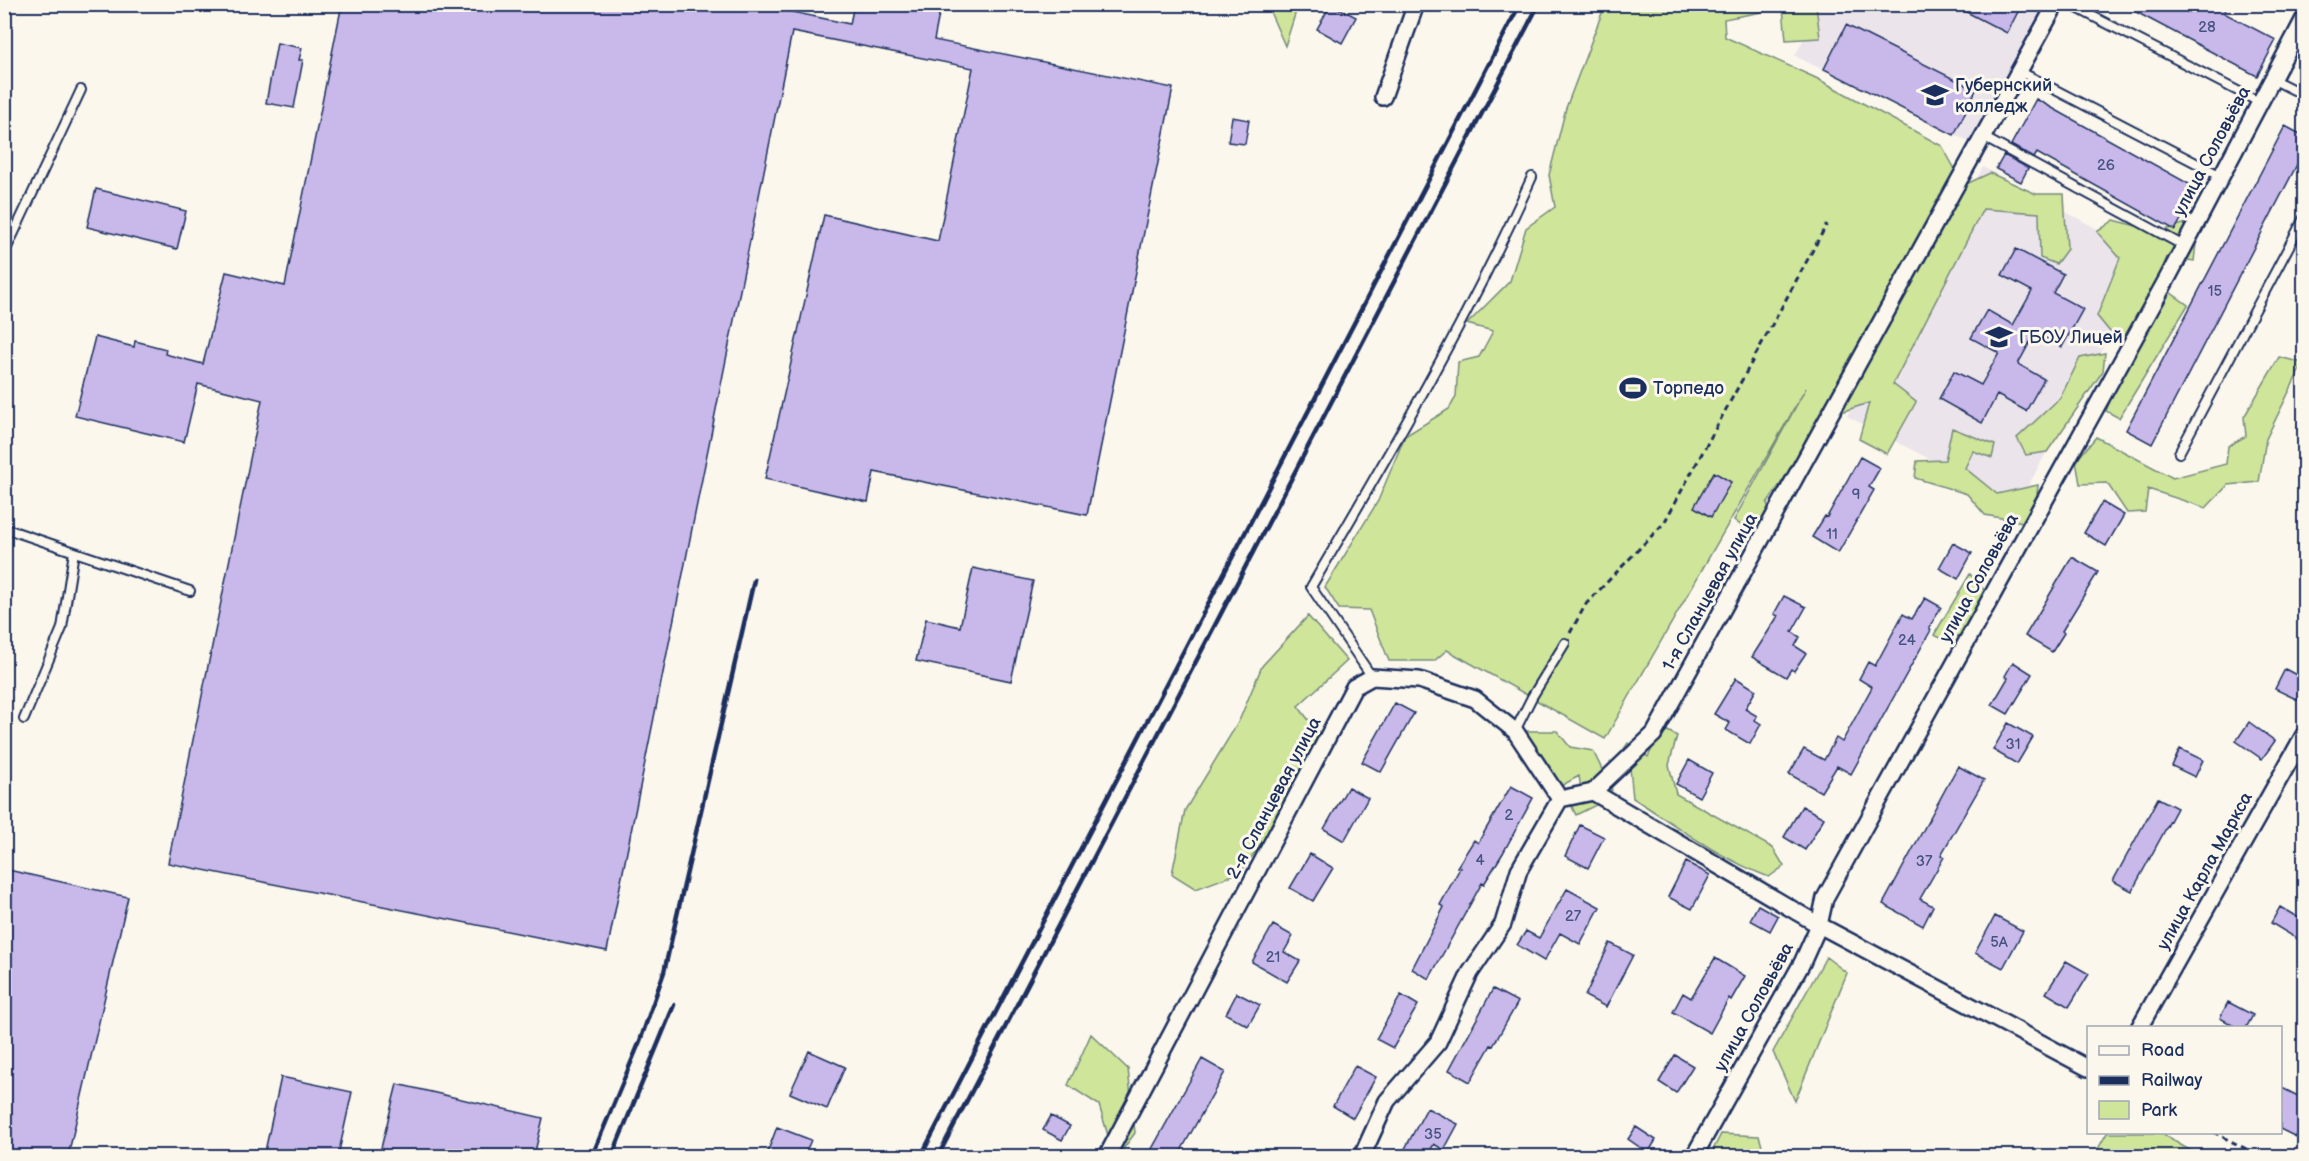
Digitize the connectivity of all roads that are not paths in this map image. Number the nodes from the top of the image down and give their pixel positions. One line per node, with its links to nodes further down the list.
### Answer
1 (1416, 4): 9 (street)
2 (2056, 4): 5 (street, 1-я Сланцевая улица)
3 (2069, 4): 10 (lane)
4 (2304, 19): 6 (street, улица Соловьёва)
5 (2019, 71): 11 (street, 1-я Сланцевая улица); 12 (lane)
6 (2272, 79): 8 (lane); 10 (street, улица Соловьёва)
7 (81, 90): 16 (lane)
8 (2304, 95)
9 (1383, 97)
10 (2261, 103): 12 (street, улица Соловьёва)
11 (1983, 137): 15 (lane); 26 (street, 1-я Сланцевая улица)
12 (2221, 176): 15 (street, улица Соловьёва)
13 (1532, 177): 22 (lane)
14 (2304, 218): 17 (lane)
15 (2184, 246): 28 (street, улица Соловьёва)
16 (4, 254)
17 (2179, 453)
18 (4, 528): 19 (lane)
19 (74, 552): 20 (lane); 23 (lane)
20 (190, 591)
21 (1565, 643): 24 (lane)
22 (1372, 677): 24 (street); 31 (street, 2-я Сланцевая улица)
23 (24, 719)
24 (1515, 731): 27 (street)
25 (2304, 735): 29 (street, улица Карла Маркса)
26 (1593, 792): 27 (street); 28 (street)
27 (1560, 799): 32 (street)
28 (1820, 925): 30 (street); 33 (street, улица Соловьёва)
29 (2140, 1026)
30 (2087, 1067)
31 (1107, 1156)
32 (1362, 1156)
33 (1694, 1156)

